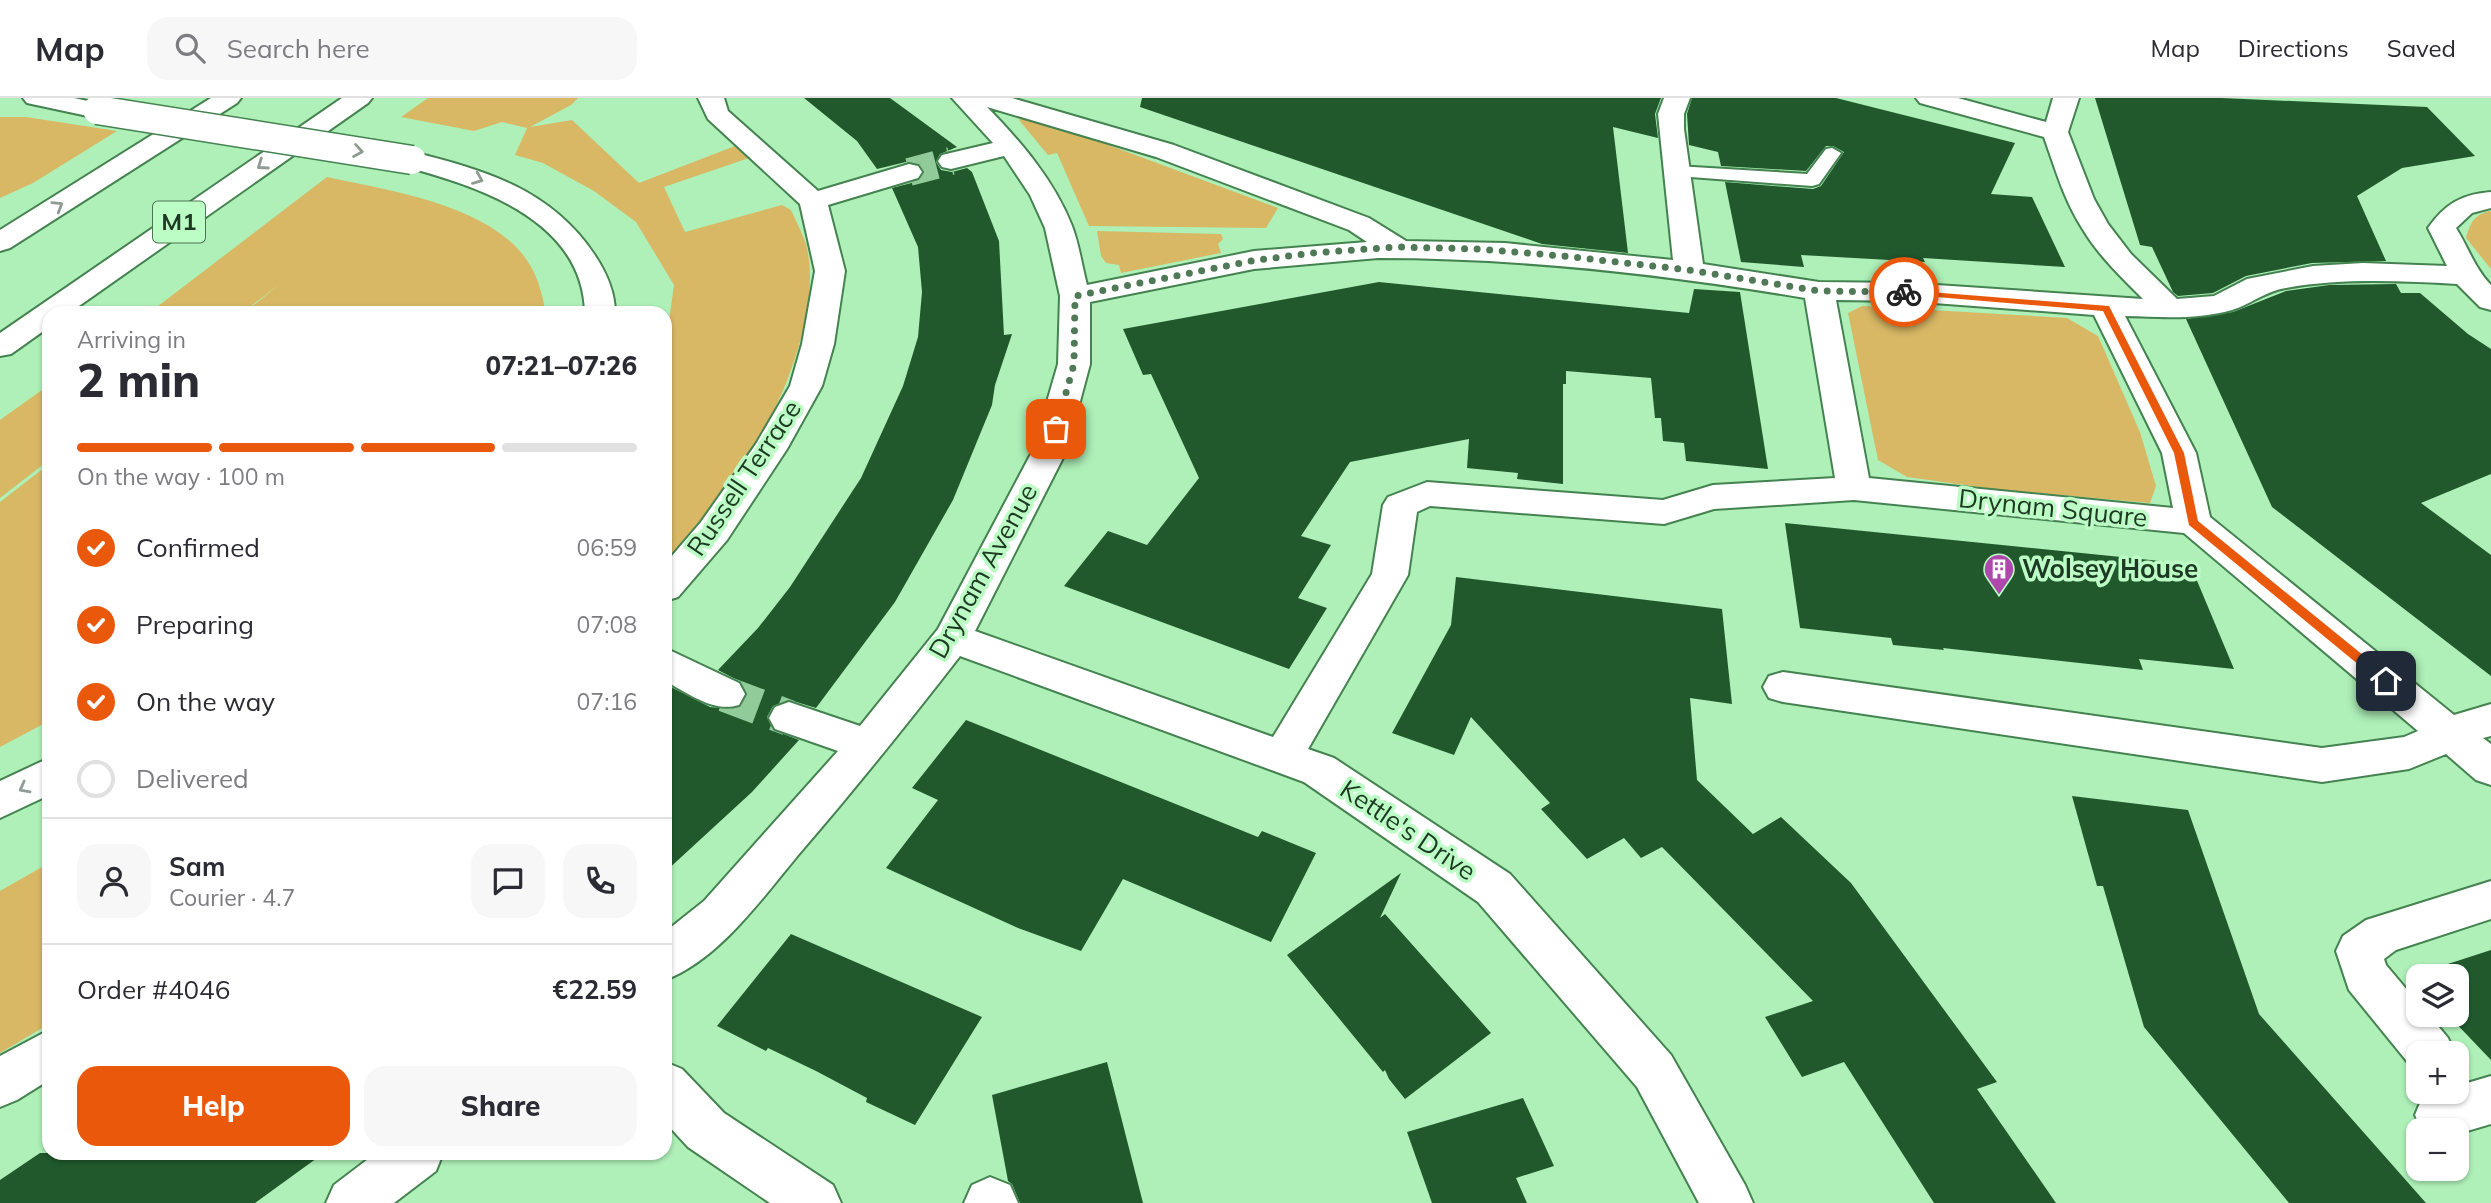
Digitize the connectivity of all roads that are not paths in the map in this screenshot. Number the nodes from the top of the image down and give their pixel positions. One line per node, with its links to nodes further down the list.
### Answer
1 (36, 98): 26 (main road, one-way to 26, bridge)
2 (228, 98): 18 (main road, one-way to 2)
3 (359, 98): 25 (main road, M1, one-way to 25)
4 (965, 98): 11 (main road, Drynam Avenue)
5 (985, 98): 19 (main road)
6 (1677, 98): 14 (main road)
7 (1929, 98): 10 (main road)
8 (2066, 98): 10 (main road)
9 (714, 106): 17 (main road)
10 (2055, 132): 28 (main road)
11 (1012, 146): 13 (main road); 23 (main road, Drynam Avenue)
12 (1832, 153): 14 (lane)
13 (951, 161)
14 (1677, 171): 20 (main road)
15 (909, 172): 17 (main road)
16 (2491, 200): 21 (main road)
17 (813, 201): 33 (main road, Russell Terrace)
18 (0, 242)
19 (1397, 247): 20 (main road); 23 (main road)
20 (1689, 270): 22 (main road)
21 (2465, 276): 24 (main road); 28 (main road)
22 (1819, 291): 27 (main road); 31 (main road)
23 (1075, 296): 34 (main road, Drynam Avenue)
24 (2491, 301)
25 (59, 306)
26 (599, 306)
27 (2106, 308): 28 (main road); 32 (main road, Drynam Square)
28 (2169, 308)
29 (42, 318): 30 (main road, M1, one-way to 30)
30 (0, 347)
31 (1854, 488): 32 (main road, Drynam Square); 42 (main road, Drynam Square)
32 (2193, 522): 40 (main road)
33 (672, 580)
34 (952, 638): 41 (main road, Drynam Avenue); 42 (main road, Kettle's Drive)
35 (672, 667): 37 (main road)
36 (1783, 687): 40 (main road)
37 (725, 694)
38 (789, 718): 41 (main road)
39 (2491, 720): 40 (main road)
40 (2450, 733): 43 (main road)
41 (869, 745): 47 (main road, Drynam Avenue)
42 (1283, 755): 55 (main road, Kettle's Drive)
43 (2491, 768)
44 (42, 779): 45 (main road, one-way to 45)
45 (0, 801)
46 (2491, 900): 48 (main road)
47 (672, 953)
48 (2420, 1041)
49 (42, 1057): 50 (main road)
50 (0, 1083)
51 (672, 1094): 54 (main road)
52 (409, 1160): 53 (main road)
53 (352, 1203)
54 (815, 1203)
55 (1727, 1203)

